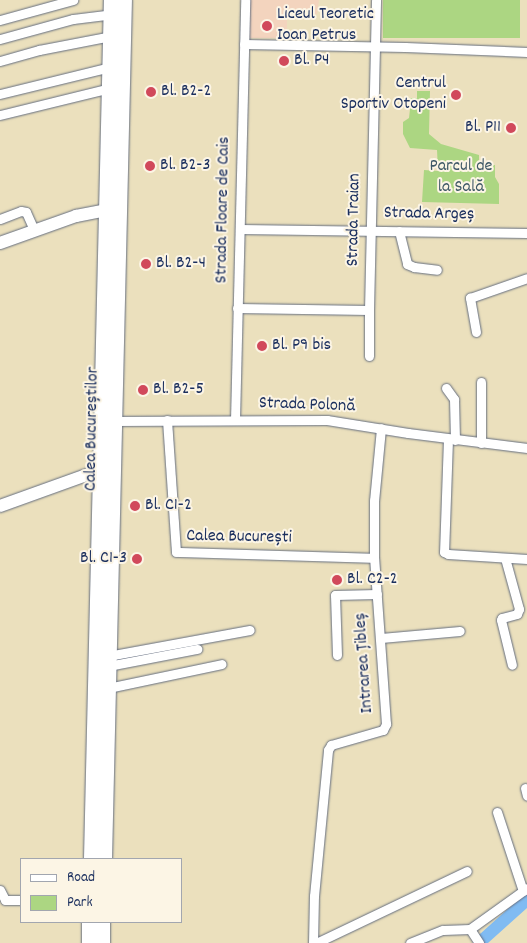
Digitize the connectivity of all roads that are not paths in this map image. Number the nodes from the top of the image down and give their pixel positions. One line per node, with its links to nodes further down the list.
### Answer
1 (73, 0): 6 (street)
2 (124, 0): 35 (highway, Calea Bucureștilor)
3 (245, 0): 9 (street, Strada Floare de Cais)
4 (376, 0): 10 (street, Strada Traian)
5 (112, 7): 7 (highway, Calea Bucureștilor); 8 (street)
6 (0, 20)
7 (111, 36): 12 (street); 13 (highway, Calea Bucureștilor)
8 (0, 39)
9 (244, 44): 10 (street); 19 (street, Strada Floare de Cais)
10 (374, 46): 11 (street); 21 (street, Strada Traian)
11 (527, 52)
12 (0, 61)
13 (110, 67): 14 (highway, Calea Bucureștilor); 15 (street)
14 (110, 88): 16 (street); 17 (highway, Calea Bucureștilor)
15 (0, 94)
16 (0, 115)
17 (107, 210): 20 (street); 40 (highway, Calea Bucureștilor)
18 (0, 219): 20 (street)
19 (240, 229): 21 (street, Strada Argeș); 27 (street, Strada Floare de Cais)
20 (34, 230): 24 (street)
21 (371, 230): 22 (street, Strada Argeș); 28 (street, Strada Traian)
22 (399, 231): 23 (street, Strada Argeș); 25 (street)
23 (527, 233)
24 (0, 243)
25 (436, 270)
26 (527, 278): 29 (street)
27 (237, 308): 28 (street); 34 (street, Strada Floare de Cais)
28 (369, 310): 30 (street, Strada Traian)
29 (476, 332)
30 (369, 356)
31 (481, 382): 38 (street)
32 (446, 388): 37 (street)
33 (167, 420): 34 (street, Strada Polonă); 35 (street, Strada Polonă); 42 (street, Calea București)
34 (235, 420): 36 (street, Strada Polonă)
35 (114, 421): 51 (highway, Calea Bucureștilor)
36 (381, 428): 37 (street, Strada Polonă); 42 (street, Intrarea Țibleș)
37 (452, 439): 38 (street, Strada Polonă); 43 (street)
38 (481, 443): 39 (street, Strada Polonă)
39 (527, 448)
40 (100, 470): 41 (street); 56 (highway, Calea Bucureștilor)
41 (0, 506)
42 (374, 558): 45 (street, Intrarea Țibleș)
43 (504, 558): 44 (street); 53 (street)
44 (527, 559)
45 (377, 594): 48 (street, Intrarea Țibleș); 50 (street)
46 (250, 630): 51 (street)
47 (460, 631): 48 (street)
48 (381, 638): 67 (street, Intrarea Țibleș)
49 (197, 648): 51 (street)
50 (337, 655)
51 (108, 661): 54 (highway, Calea Bucureștilor)
52 (222, 664): 54 (street)
53 (512, 665)
54 (108, 688): 57 (highway, Calea Bucureștilor)
55 (497, 812): 60 (street)
56 (92, 858)
57 (104, 858)
58 (468, 871): 68 (street)
59 (0, 890): 61 (street)
60 (525, 890): 64 (street)
61 (20, 900)
62 (90, 923): 65 (highway)
63 (102, 923): 66 (highway)
64 (475, 937): 69 (street)
65 (90, 943)
66 (102, 943)
67 (312, 943)
68 (316, 943)
69 (410, 943)

